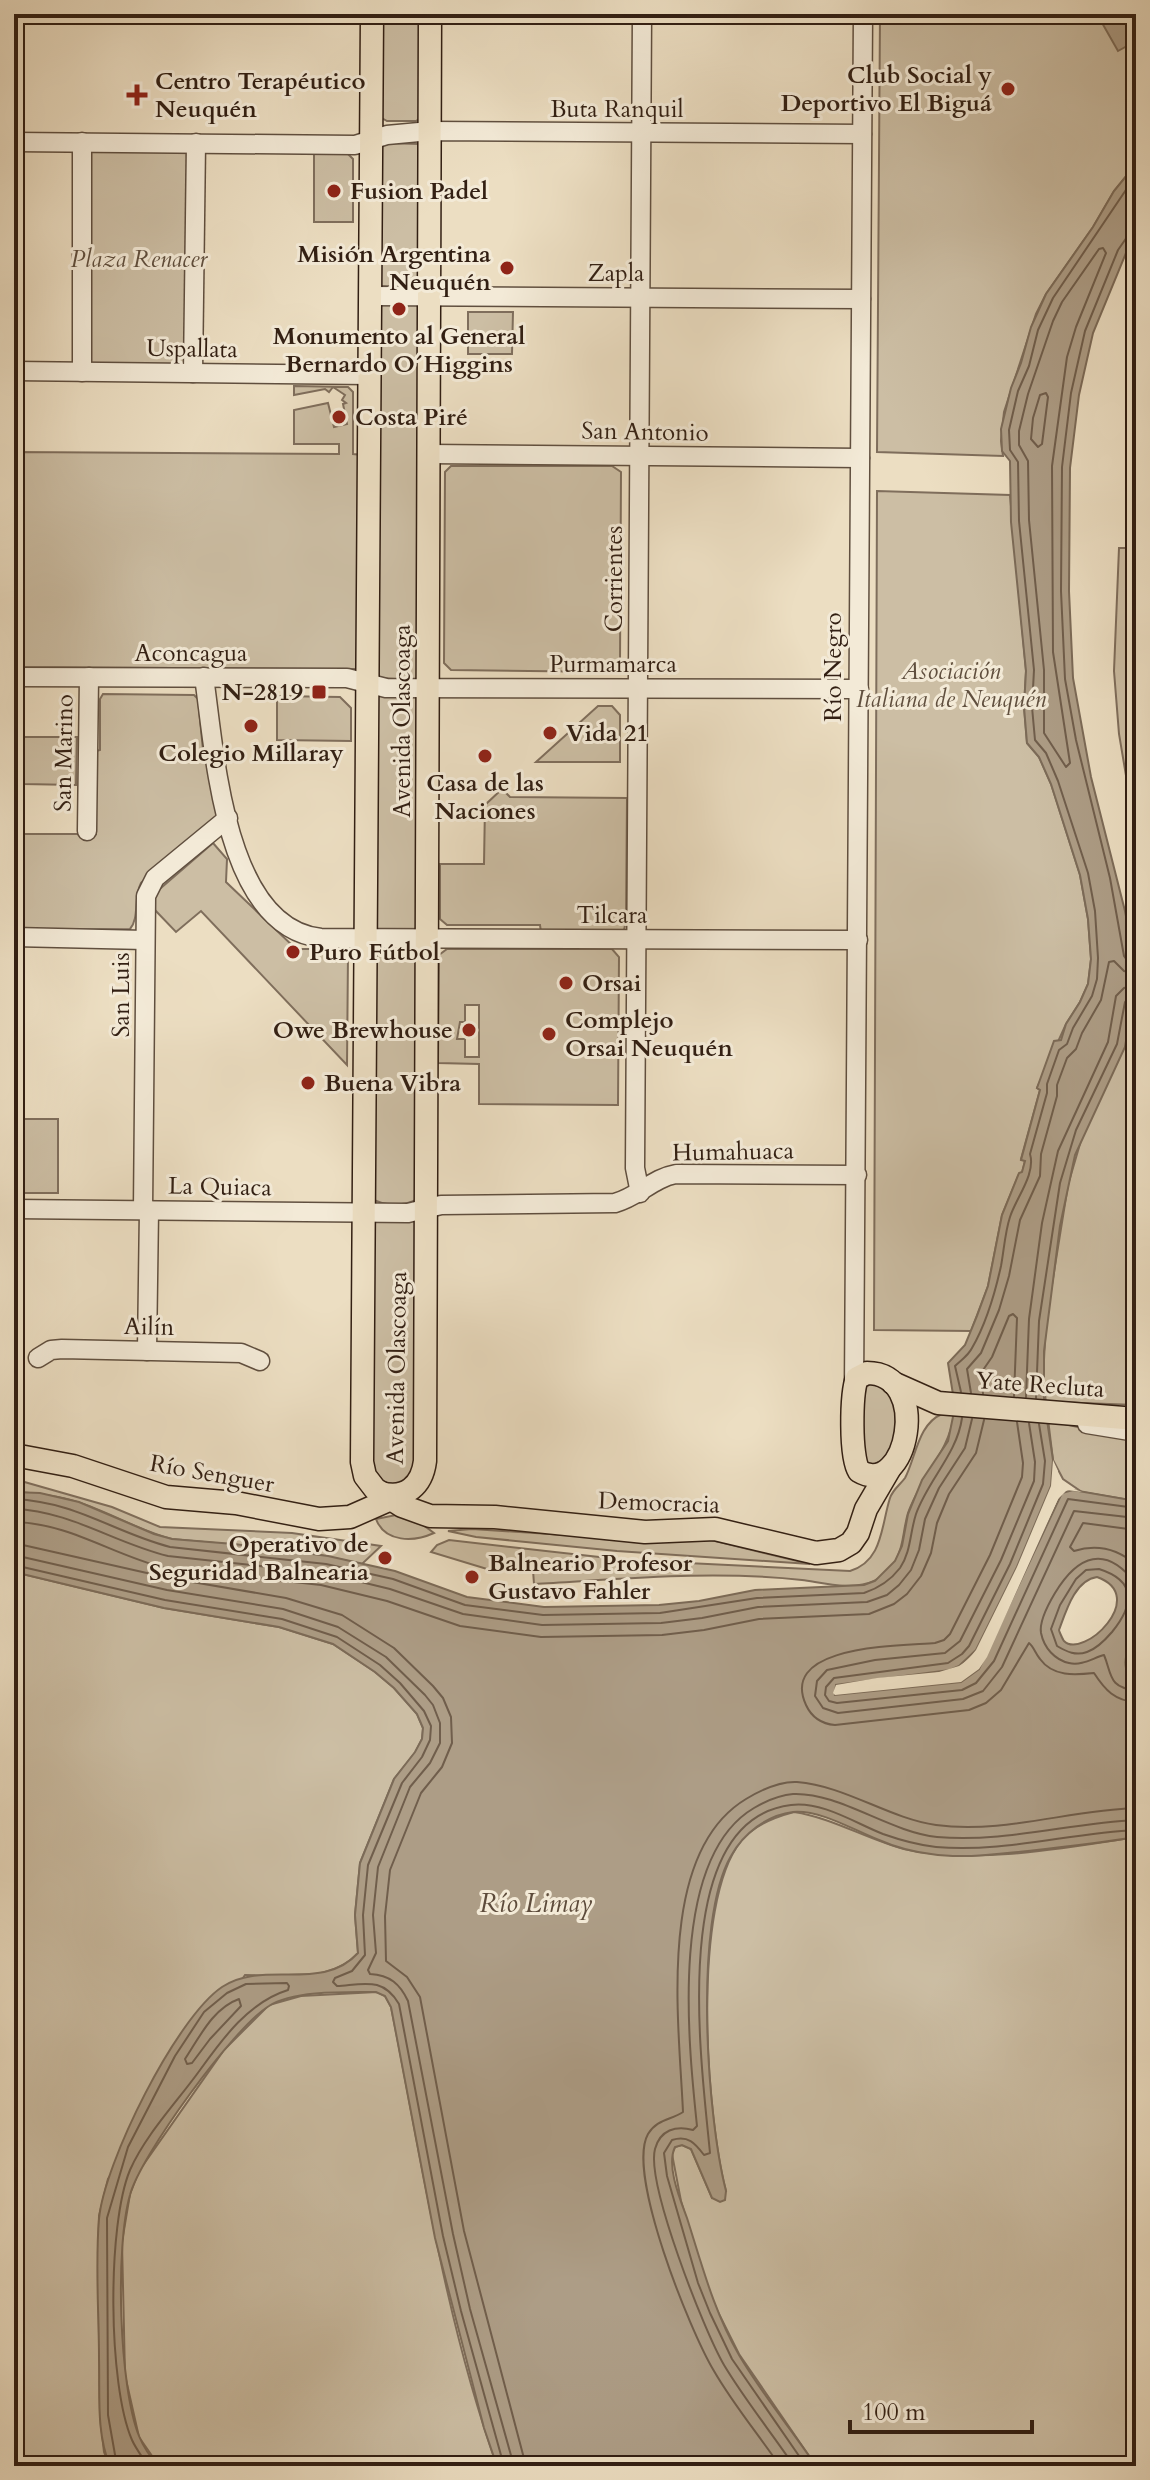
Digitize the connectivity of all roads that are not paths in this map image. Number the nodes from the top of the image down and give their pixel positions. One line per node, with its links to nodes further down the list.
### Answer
1 (372, 14): 8 (main road, Avenida Olascoaga)
2 (430, 14): 5 (main road, Avenida Olascoaga)
3 (642, 14): 6 (street, Corrientes)
4 (863, 14): 7 (street, Río Negro)
5 (430, 131): 6 (street, Buta Ranquil); 8 (street, Buta Ranquil); 13 (main road, Avenida Olascoaga)
6 (641, 133): 7 (street, Buta Ranquil); 14 (street, Corrientes)
7 (862, 134): 15 (street, Río Negro)
8 (372, 139): 11 (street, Buta Ranquil); 12 (main road, Avenida Olascoaga)
9 (14, 142): 10 (street, Buta Ranquil)
10 (82, 142): 11 (street, Buta Ranquil); 17 (street)
11 (196, 143): 18 (street)
12 (370, 296): 13 (street, Zapla); 19 (main road, Avenida Olascoaga)
13 (429, 296): 14 (street, Zapla); 20 (main road, Avenida Olascoaga)
14 (640, 297): 15 (street, Zapla); 21 (street, Corrientes)
15 (861, 299): 22 (street, Río Negro)
16 (14, 371): 17 (street, Uspallata)
17 (82, 372): 18 (street, Uspallata)
18 (193, 373): 19 (street, Uspallata)
19 (370, 375): 26 (main road, Avenida Olascoaga)
20 (429, 454): 21 (street, San Antonio); 27 (main road, Avenida Olascoaga)
21 (639, 456): 22 (street, San Antonio); 28 (street, Corrientes)
22 (860, 458): 29 (street, Río Negro)
23 (14, 677): 24 (street, Aconcagua)
24 (89, 677): 25 (street, Aconcagua); 31 (street, San Marino)
25 (204, 677): 26 (street, Aconcagua); 30 (street, Tilcara)
26 (368, 683): 27 (street, Purmamarca); 33 (main road, Avenida Olascoaga)
27 (428, 688): 28 (street, Purmamarca); 34 (main road, Avenida Olascoaga)
28 (638, 688): 29 (street, Purmamarca); 35 (street, Corrientes)
29 (859, 689): 37 (street, Río Negro)
30 (228, 818): 33 (street, Tilcara); 36 (street, San Luis)
31 (87, 831)
32 (14, 937): 36 (street)
33 (366, 939): 34 (street, Tilcara); 43 (main road, Avenida Olascoaga)
34 (427, 939): 35 (street, Tilcara); 40 (main road, Avenida Olascoaga)
35 (636, 939): 37 (street, Tilcara); 39 (street, Corrientes)
36 (145, 940): 42 (street, San Luis)
37 (858, 940): 38 (street, Río Negro)
38 (857, 1175): 39 (street, Humahuaca); 44 (street, Río Negro)
39 (640, 1193): 40 (street, Humahuaca)
40 (426, 1208): 43 (street, La Quiaca); 55 (main road, Avenida Olascoaga)
41 (14, 1209): 42 (street, La Quiaca)
42 (146, 1210): 43 (street, La Quiaca); 45 (street, San Luis)
43 (365, 1213): 55 (main road, Avenida Olascoaga)
44 (856, 1320): 48 (street, Río Negro); 49 (street, Río Negro)
45 (147, 1351): 46 (street, Ailín); 47 (street, Ailín)
46 (38, 1358)
47 (260, 1361)
48 (889, 1380): 49 (main road); 50 (main road, Yate Recluta); 52 (main road, Río Negro)
49 (854, 1389): 54 (main road, Río Negro)
50 (943, 1404): 51 (main road, Yate Recluta); 52 (main road, Yate Recluta)
51 (1135, 1422)
52 (906, 1437): 54 (main road)
53 (14, 1455): 55 (main road, Río Senguer)
54 (890, 1468): 55 (main road, Democracia)
55 (391, 1496)

